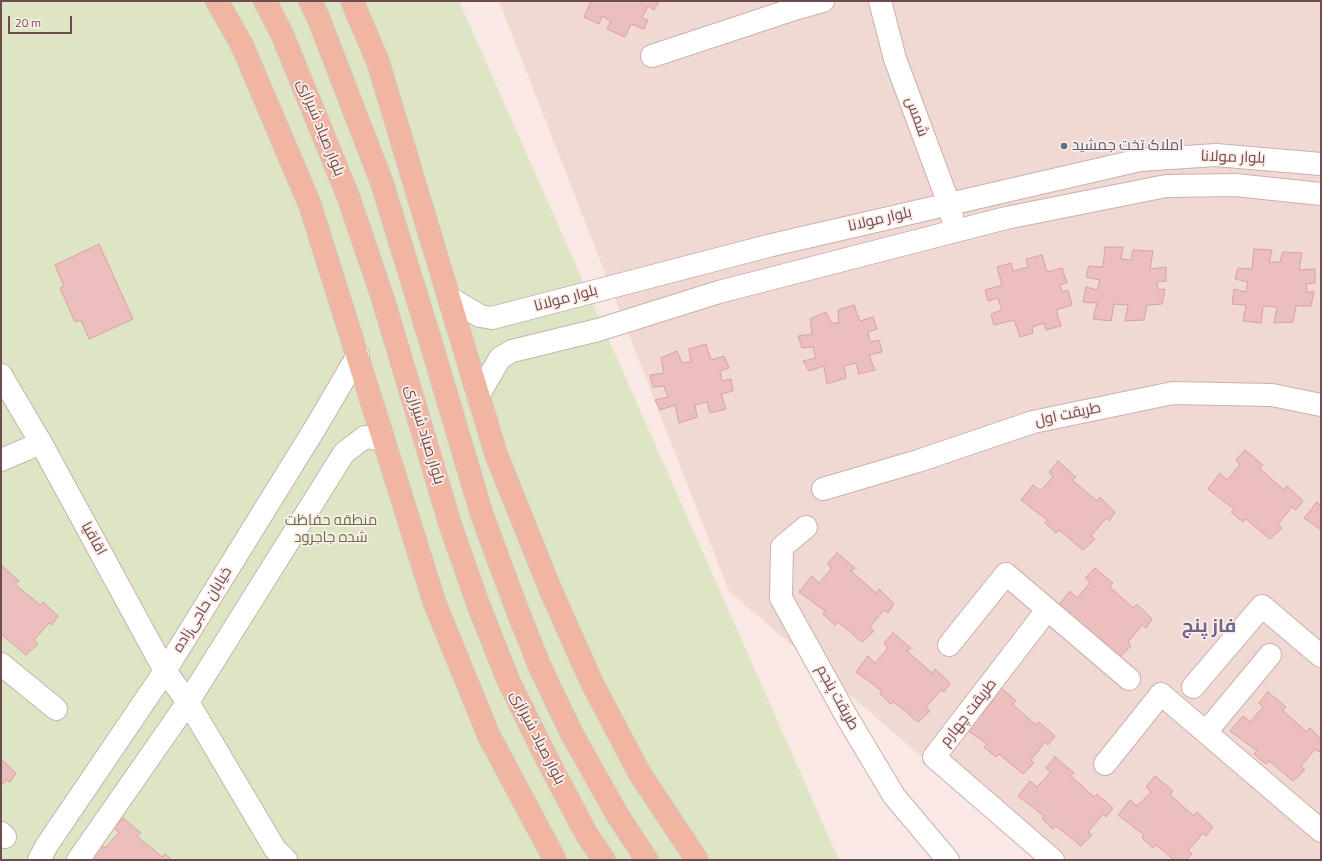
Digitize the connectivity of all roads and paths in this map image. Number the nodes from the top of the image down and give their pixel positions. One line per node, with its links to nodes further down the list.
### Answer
1 (217, 1): 14 (main road)
2 (265, 1): 41 (main road, بلوار صیاد شیرازی)
3 (310, 1): 42 (main road)
4 (352, 1): 13 (main road)
5 (823, 1): 7 (street)
6 (880, 1): 11 (street, شمس)
7 (790, 6): 8 (street)
8 (652, 56)
9 (1321, 164): 11 (street, بلوار مولانا)
10 (1321, 194): 12 (street, بلوار مولانا)
11 (949, 204): 12 (street, شمس); 13 (street, بلوار مولانا)
12 (955, 231): 16 (street, بلوار مولانا)
13 (450, 298): 16 (main road)
14 (358, 355): 18 (main road); 28 (street, خیابان حاجی‌زاده)
15 (1, 375): 19 (street, اقاقیا)
16 (478, 396): 43 (main road)
17 (1321, 405): 21 (street, طریقت اول)
18 (383, 440): 31 (street); 40 (main road)
19 (41, 443): 20 (street); 28 (street, اقاقیا)
20 (1, 460)
21 (823, 489)
22 (806, 528): 44 (street, طریقت پنجم)
23 (1048, 610): 24 (street); 29 (street); 36 (street, طریقت چهارم)
24 (949, 645)
25 (1270, 655): 33 (street)
26 (1321, 656): 30 (street)
27 (1, 664): 32 (street)
28 (165, 671): 31 (street, اقاقیا); 37 (street, خیابان حاجی‌زاده)
29 (1129, 679)
30 (1193, 687)
31 (188, 702): 38 (street); 39 (street, اقاقیا)
32 (56, 708)
33 (1206, 732): 34 (street); 35 (street)
34 (1104, 764)
35 (1321, 831)
36 (1045, 858)
37 (39, 860)
38 (78, 860)
39 (286, 860)
40 (555, 860)
41 (604, 860)
42 (647, 860)
43 (697, 860)
44 (948, 860)

